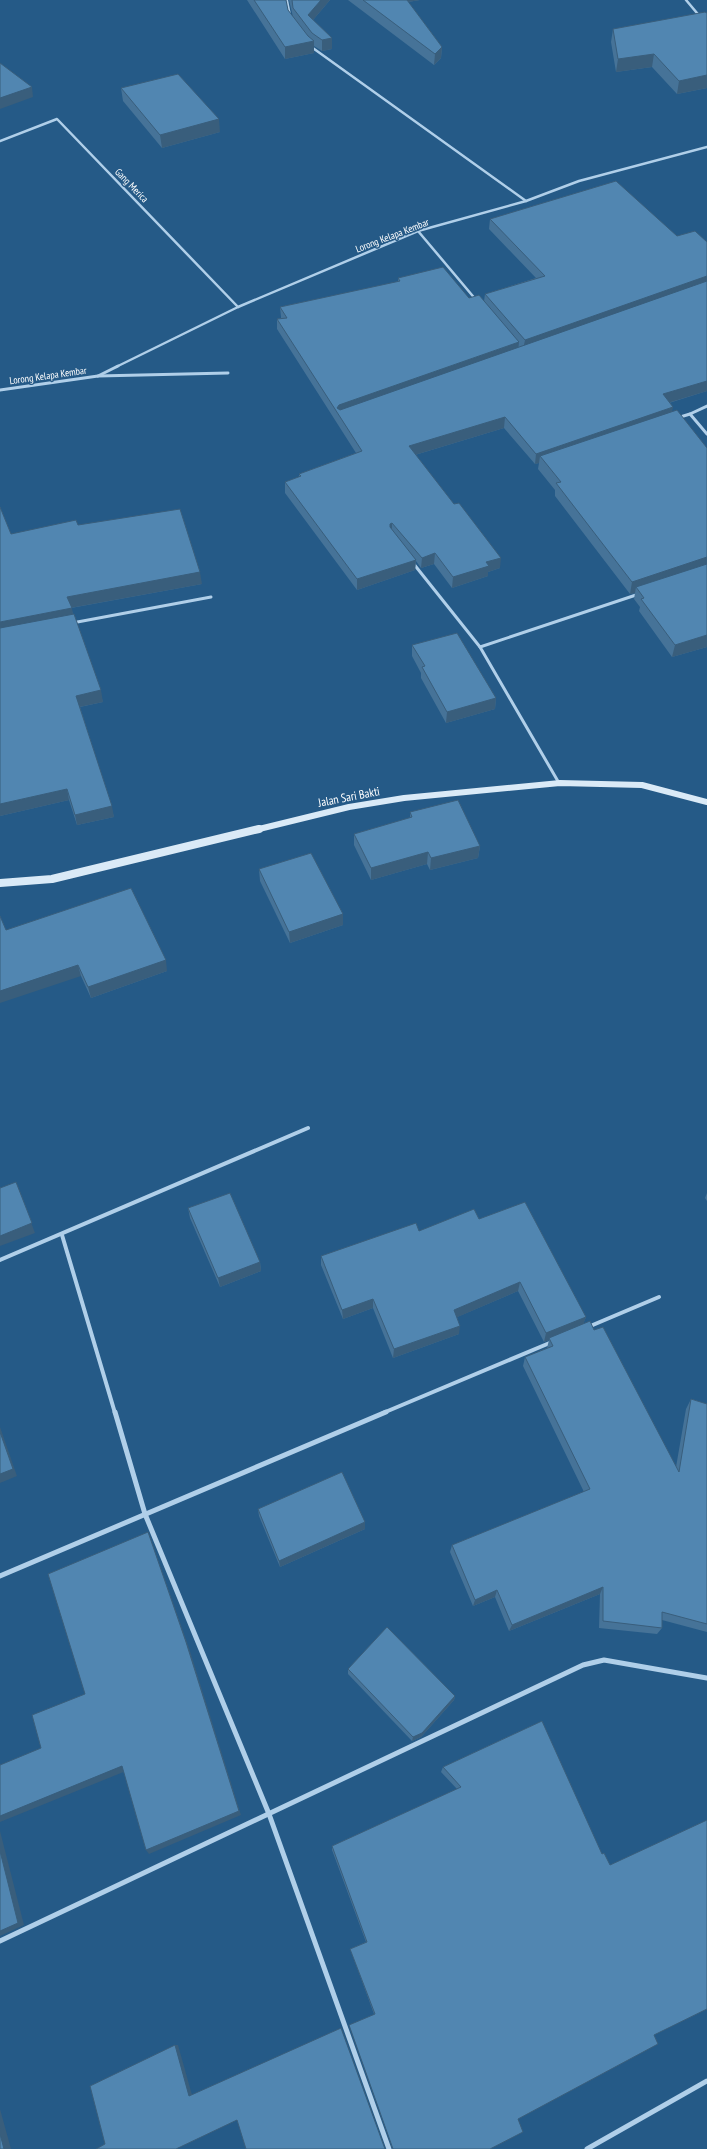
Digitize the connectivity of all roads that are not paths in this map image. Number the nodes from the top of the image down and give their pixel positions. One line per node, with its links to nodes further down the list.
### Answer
1 (686, 0): 4 (street)
2 (286, 1): 3 (street)
3 (291, 20)
4 (707, 25)
5 (307, 41): 8 (street)
6 (0, 141): 11 (street, Gang Merica)
7 (707, 147): 8 (street, Lorong Kelapa Kembar)
8 (526, 201): 9 (street, Lorong Kelapa Kembar)
9 (418, 231): 10 (street); 11 (street, Lorong Kelapa Kembar)
10 (479, 303)
11 (238, 307): 13 (street, Lorong Kelapa Kembar)
12 (228, 373): 13 (street, Lorong Kelapa Kembar)
13 (98, 376): 14 (street, Lorong Kelapa Kembar)
14 (0, 390)
15 (707, 406): 16 (street)
16 (690, 414): 17 (street); 18 (street)
17 (675, 419)
18 (707, 434)
19 (411, 560): 23 (street)
20 (646, 592): 23 (street)
21 (211, 596): 22 (street)
22 (64, 625)
23 (480, 647): 24 (street)
24 (560, 784): 25 (main road, Jalan Sari Bakti); 26 (main road, Jalan Sari Bakti)
25 (707, 802)
26 (0, 883)
27 (308, 1128): 28 (street)
28 (62, 1235): 29 (street); 33 (street)
29 (0, 1260)
30 (659, 1297): 31 (street)
31 (586, 1328)
32 (556, 1340): 33 (street)
33 (145, 1514): 34 (street); 36 (street)
34 (0, 1576)
35 (707, 1678): 36 (street)
36 (269, 1814): 37 (street); 39 (street)
37 (0, 1941)
38 (707, 2081): 40 (street)
39 (389, 2149)
40 (587, 2149)

